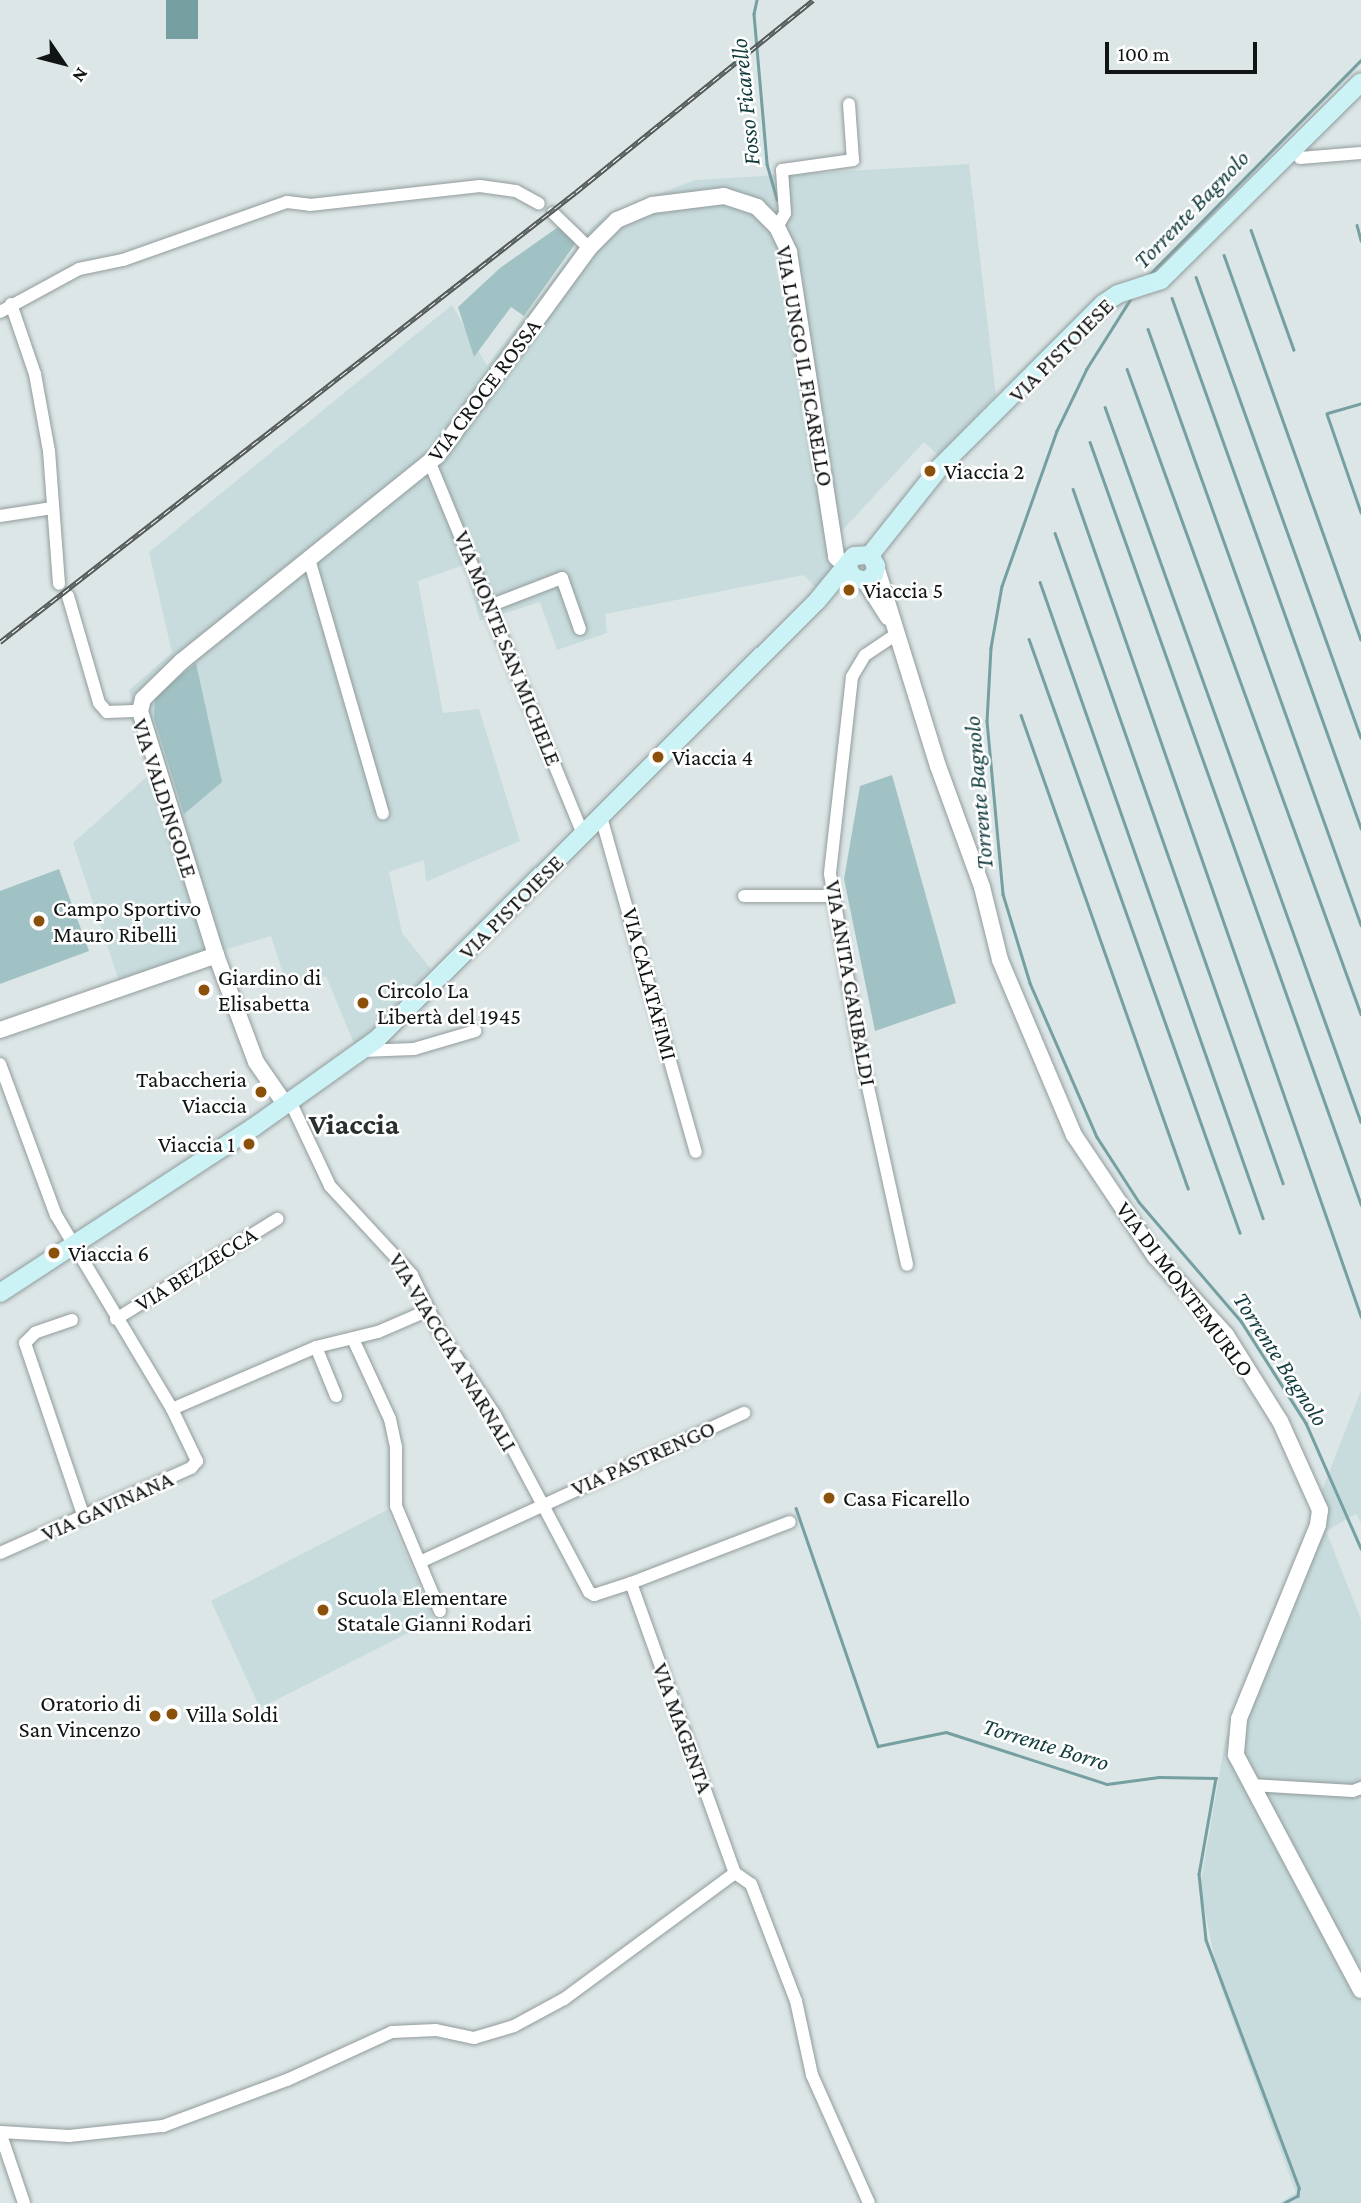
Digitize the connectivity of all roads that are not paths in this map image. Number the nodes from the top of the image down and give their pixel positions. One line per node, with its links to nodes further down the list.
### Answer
1 (1361, 82): 14 (main road, VIA PISTOIESE)
2 (849, 104): 7 (street, VIA LUNGO IL FICARELLO)
3 (1361, 153): 4 (street)
4 (1300, 158)
5 (539, 204): 9 (street)
6 (553, 213): 8 (street)
7 (777, 228): 8 (street, VIA CROCE ROSSA); 14 (street, VIA LUNGO IL FICARELLO)
8 (589, 247): 10 (street, VIA CROCE ROSSA)
9 (6, 308): 11 (street)
10 (430, 463): 13 (street, VIA CROCE ROSSA); 17 (street, VIA MONTE SAN MICHELE)
11 (52, 508): 12 (street); 15 (street)
12 (0, 516)
13 (309, 559): 20 (street, VIA CROCE ROSSA); 21 (street)
14 (861, 567): 18 (street, VIA DI MONTEMURLO); 22 (main road, VIA PISTOIESE)
15 (59, 584)
16 (68, 596): 20 (street, VIA VALDINGOLE)
17 (492, 605): 19 (street); 23 (street, VIA MONTE SAN MICHELE)
18 (892, 627): 25 (street, VIA ANITA GARIBALDI); 54 (street, VIA DI MONTEMURLO)
19 (580, 629)
20 (140, 711): 26 (street, VIA VALDINGOLE)
21 (383, 813)
22 (601, 817): 23 (main road, VIA PISTOIESE); 34 (street, VIA CALATAFIMI)
23 (583, 835): 31 (main road, VIA PISTOIESE)
24 (744, 896): 25 (street)
25 (833, 896): 37 (street, VIA ANITA GARIBALDI)
26 (216, 956): 27 (street); 33 (street, VIA VALDINGOLE)
27 (32, 1019): 28 (street); 30 (street)
28 (0, 1030)
29 (475, 1031): 31 (street)
30 (0, 1040)
31 (361, 1051): 33 (main road, VIA PISTOIESE)
32 (0, 1064): 36 (street)
33 (288, 1102): 36 (main road, VIA PISTOIESE); 39 (street, VIA VIACCIA A NARNALI)
34 (696, 1152)
35 (277, 1219): 40 (street, VIA BEZZECCA)
36 (72, 1246): 38 (main road, VIA PISTOIESE); 40 (street)
37 (907, 1265)
38 (0, 1293)
39 (429, 1310): 42 (street); 47 (street, VIA VIACCIA A NARNALI)
40 (116, 1319): 45 (street)
41 (72, 1320): 48 (street)
42 (353, 1339): 43 (street); 51 (street)
43 (316, 1347): 44 (street); 45 (street)
44 (336, 1396)
45 (172, 1409): 48 (street, VIA GAVINANA)
46 (744, 1413): 47 (street, VIA PASTRENGO)
47 (542, 1504): 51 (street); 52 (street, VIA VIACCIA A NARNALI)
48 (84, 1517): 50 (street, VIA GAVINANA)
49 (790, 1522): 52 (street, VIA VIACCIA A NARNALI)
50 (0, 1553)
51 (420, 1562): 53 (street)
52 (631, 1583): 56 (street, VIA MAGENTA)
53 (440, 1611)
54 (1251, 1785): 55 (street); 57 (street)
55 (1361, 1788)
56 (735, 1873): 58 (street); 60 (street)
57 (1361, 1990)
58 (0, 2132): 59 (street)
59 (24, 2203)
60 (869, 2203)

